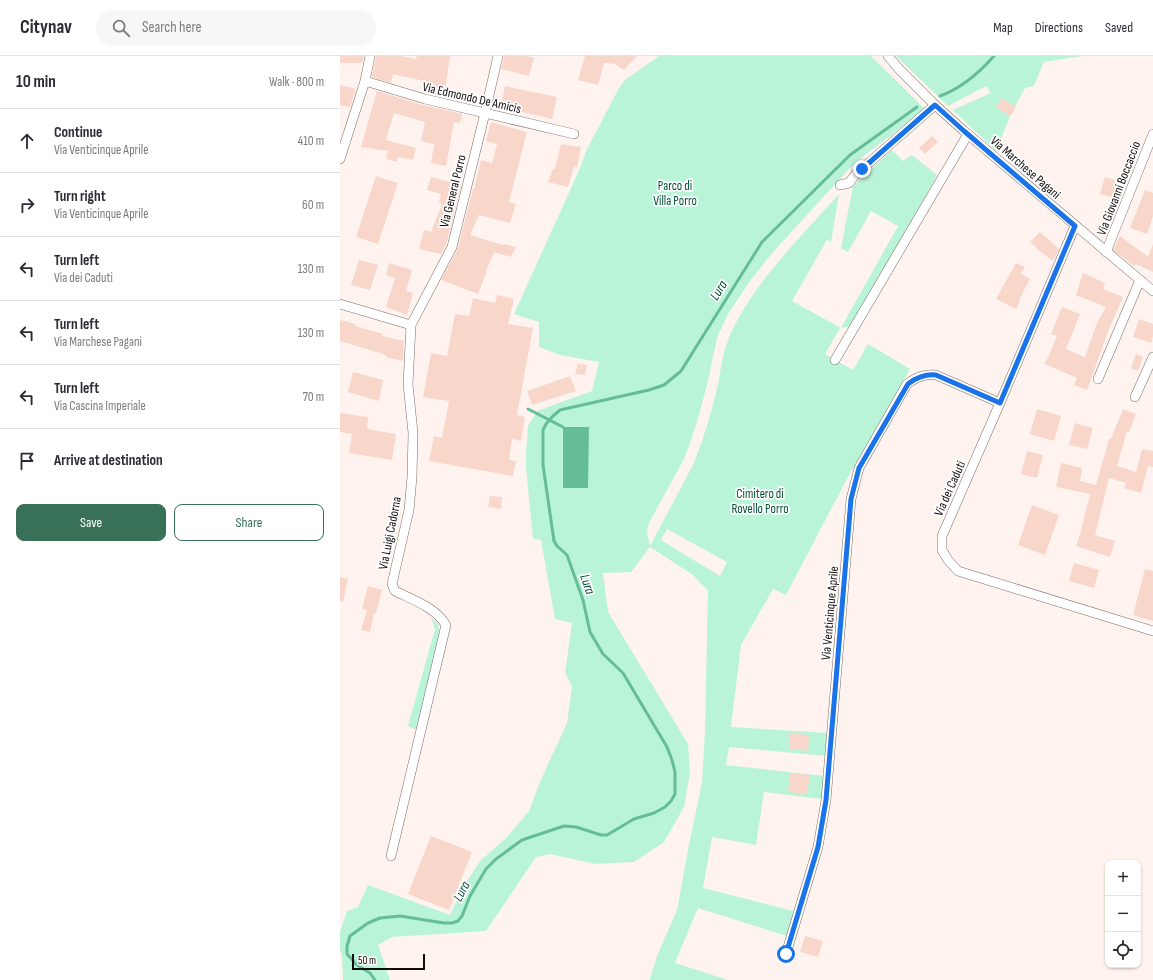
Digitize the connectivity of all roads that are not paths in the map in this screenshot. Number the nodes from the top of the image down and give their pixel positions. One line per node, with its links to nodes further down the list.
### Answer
1 (370, 56): 4 (street)
2 (498, 56): 6 (street, Via General Porro)
3 (889, 57): 5 (street, Via Marchese Pagani)
4 (366, 81): 6 (street, Via Edmondo De Amicis); 10 (street)
5 (935, 105): 8 (street, Via Marchese Pagani); 11 (street)
6 (486, 113): 7 (street, Via Edmondo De Amicis); 17 (street, Via General Porro)
7 (574, 134)
8 (968, 134): 12 (street, Via Marchese Pagani); 19 (street)
9 (1153, 134): 13 (street, Via Giovanni Boccaccio)
10 (340, 159)
11 (840, 185)
12 (1075, 226): 13 (street, Via Marchese Pagani); 22 (street, Via dei Caduti)
13 (1106, 252): 14 (street, Via Marchese Pagani)
14 (1140, 280): 15 (street, Via Marchese Pagani); 20 (street)
15 (1153, 291)
16 (340, 304): 17 (street)
17 (411, 325): 24 (street, Via Luigi Cadorna)
18 (1153, 357): 21 (street)
19 (835, 360)
20 (1098, 379)
21 (1135, 398)
22 (1000, 403): 23 (street, Via dei Caduti); 25 (street, Via Venticinque Aprile)
23 (1153, 631)
24 (391, 856)
25 (786, 954)

